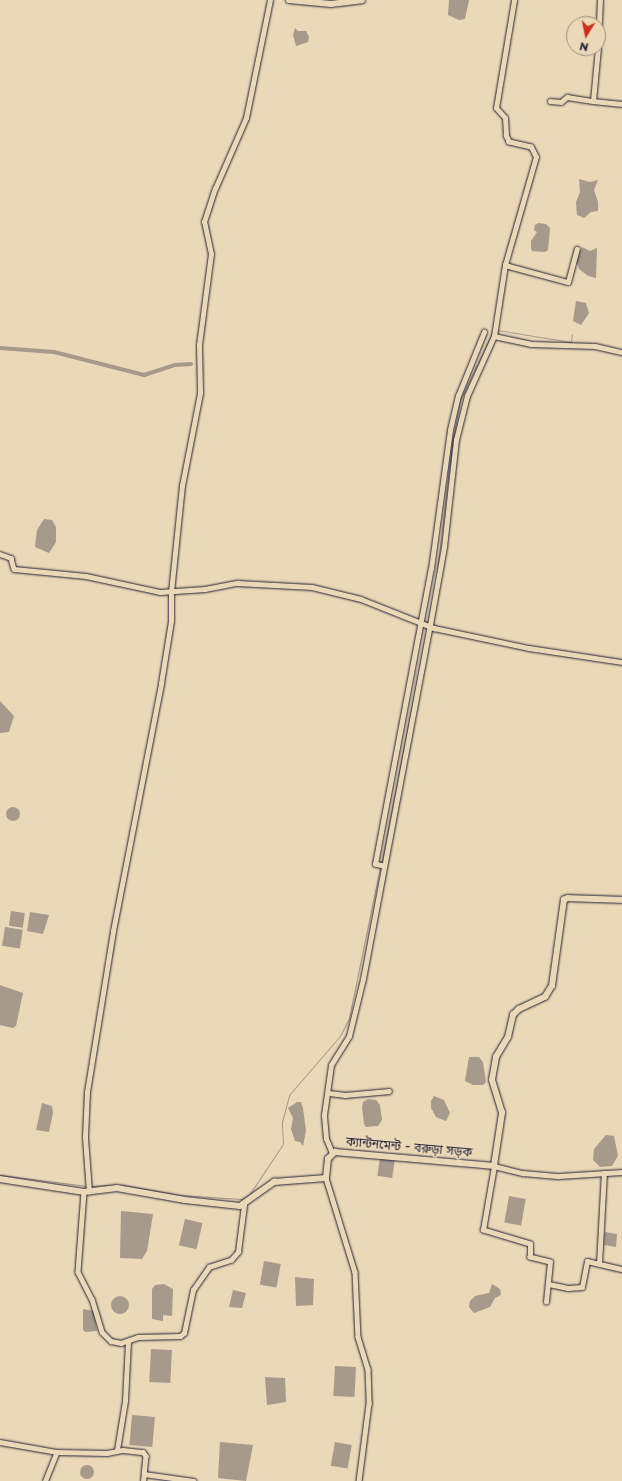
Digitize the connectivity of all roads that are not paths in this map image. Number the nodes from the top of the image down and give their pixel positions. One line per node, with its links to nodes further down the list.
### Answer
1 (270, 0): 17 (street)
2 (289, 0): 3 (main road)
3 (362, 0)
4 (514, 0): 12 (street)
5 (600, 0): 6 (street)
6 (599, 16)
7 (597, 56): 9 (street)
8 (550, 101): 9 (street)
9 (593, 101): 10 (street)
10 (622, 104)
11 (577, 249): 12 (street)
12 (505, 265): 14 (street)
13 (484, 332): 18 (street)
14 (494, 335): 15 (street); 18 (street)
15 (622, 352)
16 (0, 554): 17 (street)
17 (171, 592): 18 (street); 30 (street)
18 (426, 624): 19 (street); 20 (street); 20 (street)
19 (622, 662)
20 (380, 866): 22 (street)
21 (622, 900): 25 (main road)
22 (329, 1092): 23 (street); 24 (street)
23 (389, 1092)
24 (332, 1153): 25 (main road, ক্যান্টনমেন্ট - বরুড়া সড়ক); 28 (main road, ক্যান্টনমেন্ট - বরুড়া সড়ক)
25 (494, 1166): 27 (street); 34 (street)
26 (622, 1172): 27 (street)
27 (604, 1173): 32 (street)
28 (326, 1178): 31 (main road); 44 (street)
29 (0, 1179): 30 (main road)
30 (87, 1192): 31 (main road); 36 (street)
31 (244, 1205): 36 (street)
32 (599, 1264): 33 (street); 34 (street)
33 (622, 1269)
34 (549, 1284): 35 (street)
35 (546, 1302)
36 (128, 1342): 38 (street)
37 (0, 1442): 39 (street)
38 (117, 1450): 39 (street); 40 (street)
39 (57, 1452): 41 (street)
40 (144, 1474): 42 (street); 43 (street)
41 (45, 1481)
42 (143, 1481)
43 (194, 1481)
44 (359, 1481)

